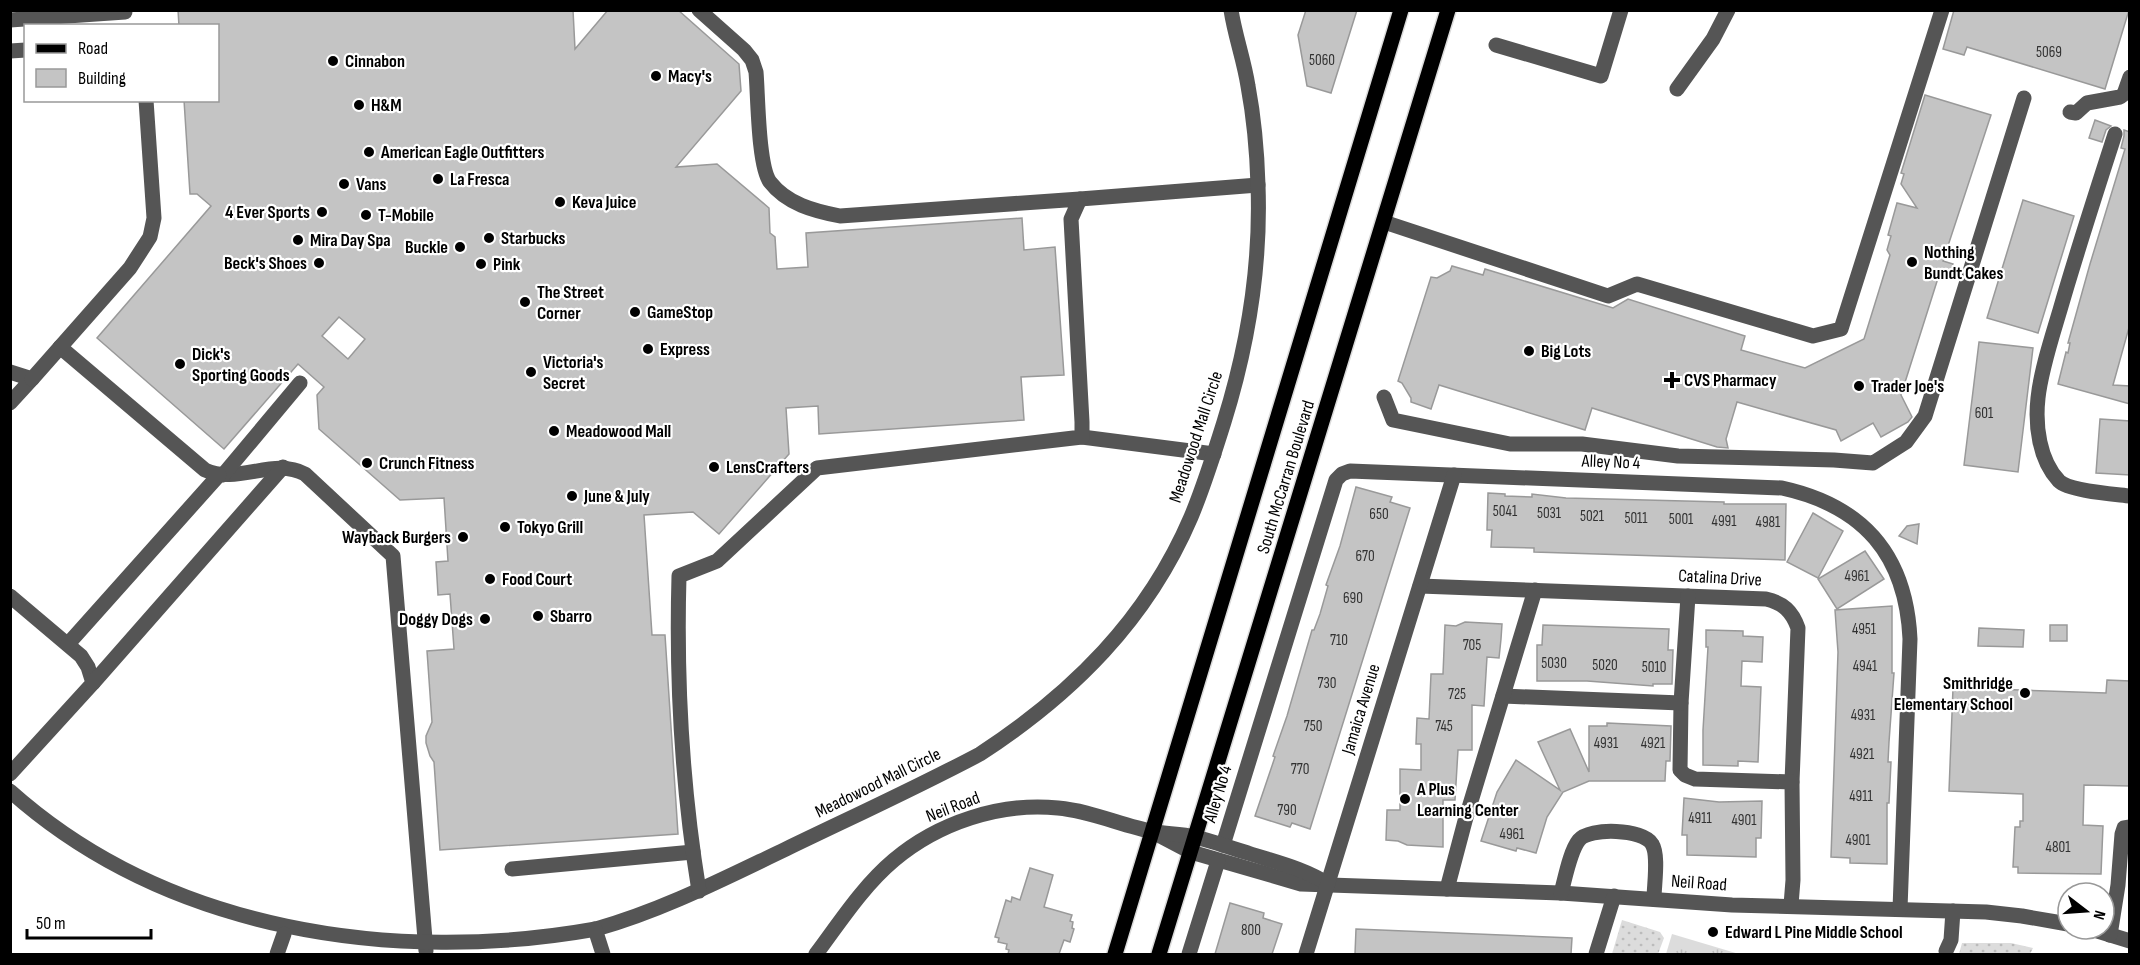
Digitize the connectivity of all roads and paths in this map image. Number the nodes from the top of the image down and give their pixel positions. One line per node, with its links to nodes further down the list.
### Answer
1 (699, 10): 18 (street)
2 (1231, 10): 17 (street, Meadowood Mall Circle)
3 (1401, 10): 44 (main road, South McCarran Boulevard)
4 (1448, 10): 19 (main road, South McCarran Boulevard)
5 (1621, 10): 10 (street)
6 (1728, 10): 12 (street)
7 (1942, 10): 19 (street)
8 (127, 16): 9 (street)
9 (10, 20)
10 (1496, 45)
11 (2130, 77): 15 (street)
12 (1677, 89)
13 (2024, 98): 24 (street)
14 (146, 102): 20 (street)
15 (2070, 112)
16 (2115, 134): 31 (street)
17 (1258, 185): 18 (street); 27 (street, Meadowood Mall Circle)
18 (1080, 199): 26 (street)
19 (1384, 222): 45 (main road, South McCarran Boulevard)
20 (60, 347): 22 (street); 29 (street)
21 (10, 372): 22 (street)
22 (32, 380): 25 (street)
23 (300, 383): 29 (street)
24 (1384, 397)
25 (10, 403)
26 (1082, 438): 27 (street); 47 (street)
27 (1214, 454): 52 (street, Meadowood Mall Circle)
28 (283, 467): 29 (street); 37 (street); 63 (street)
29 (221, 475): 36 (street)
30 (1454, 475): 32 (street, Jamaica Avenue); 46 (street, Alley No 4); 58 (street, Alley No 4)
31 (2130, 496)
32 (1420, 586): 33 (street, Catalina Drive); 50 (street, Jamaica Avenue)
33 (1535, 590): 35 (street, Catalina Drive); 38 (street)
34 (10, 596): 36 (street)
35 (1688, 596): 39 (street); 41 (street, Catalina Drive)
36 (68, 644): 37 (street)
37 (93, 683): 40 (street)
38 (1503, 696): 39 (street); 51 (street)
39 (1681, 703): 41 (street)
40 (10, 774)
41 (1792, 782): 57 (street, Catalina Drive)
42 (10, 791): 62 (street, Meadowood Mall Circle)
43 (2130, 826): 55 (street)
44 (1153, 832): 45 (street, Neil Road); 68 (street, Neil Road); 69 (main road, South McCarran Boulevard)
45 (1193, 844): 46 (street, Neil Road); 48 (street, Neil Road); 70 (main road, South McCarran Boulevard)
46 (1223, 846): 50 (street, Neil Road)
47 (693, 852): 49 (street); 52 (street)
48 (1218, 861): 50 (street, Neil Road); 71 (street)
49 (512, 869)
50 (1328, 884): 51 (street, Neil Road); 72 (street, Jamaica Avenue)
51 (1447, 889): 53 (street, Neil Road)
52 (699, 891): 61 (street, Meadowood Mall Circle)
53 (1561, 893): 54 (street, Neil Road); 56 (street)
54 (1614, 896): 56 (street, Neil Road); 73 (street)
55 (2116, 898)
56 (1654, 899): 57 (street, Neil Road)
57 (1791, 905): 58 (street, Neil Road)
58 (1900, 909): 59 (street, Neil Road)
59 (1953, 911): 60 (street, Neil Road); 64 (street)
60 (2056, 922)
61 (595, 929): 65 (street, Meadowood Mall Circle); 67 (street)
62 (284, 934): 63 (street, Meadowood Mall Circle); 66 (street)
63 (426, 951): 65 (street, Meadowood Mall Circle)
64 (1946, 951)
65 (469, 952)
66 (277, 954)
67 (603, 954)
68 (816, 954)
69 (1115, 954)
70 (1160, 954)
71 (1189, 954)
72 (1306, 954)
73 (1596, 954)

